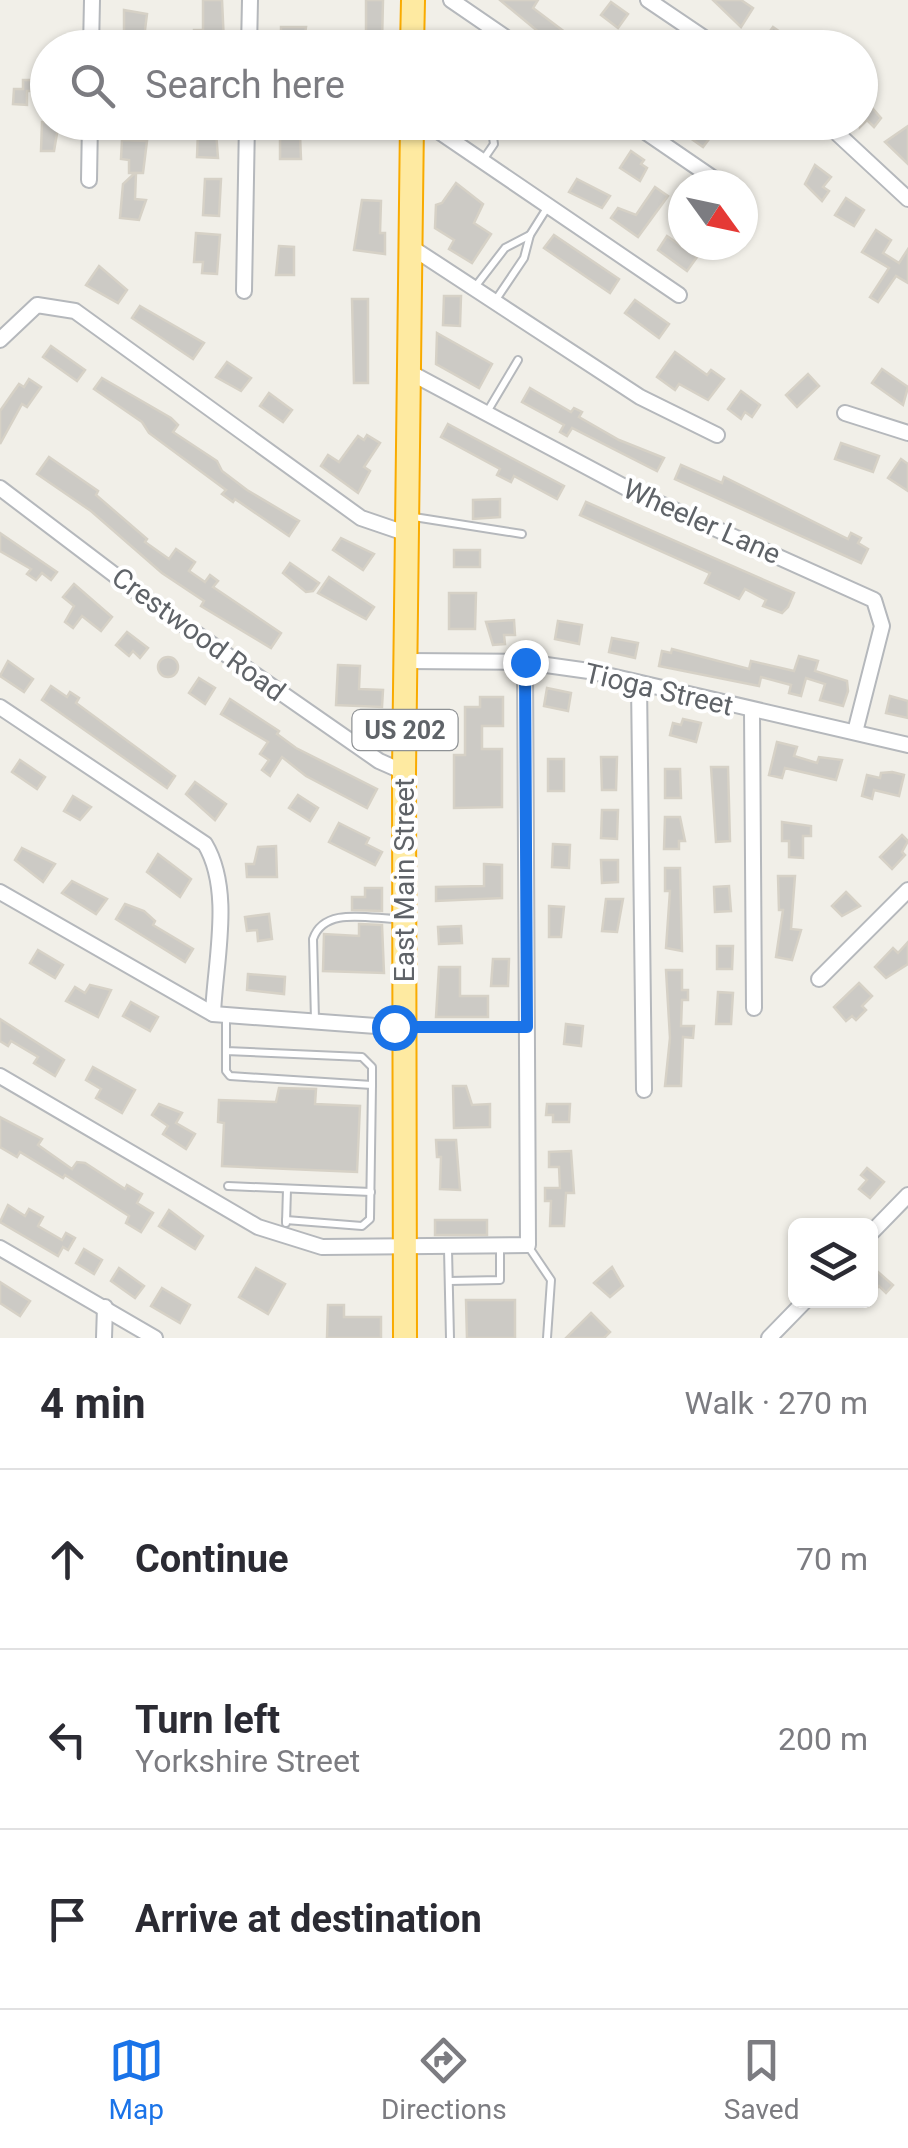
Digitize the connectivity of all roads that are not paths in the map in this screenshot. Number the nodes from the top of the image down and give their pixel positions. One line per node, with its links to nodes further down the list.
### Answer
1 (92, 0): 6 (street)
2 (250, 0): 7 (street)
3 (412, 0): 8 (highway)
4 (450, 0): 9 (street)
5 (648, 0): 10 (street)
6 (91, 30)
7 (249, 30)
8 (412, 30)
9 (494, 30)
10 (692, 30)
11 (90, 140): 20 (street)
12 (247, 140): 26 (street)
13 (412, 140): 24 (highway, East Main Street / US 202)
14 (451, 140): 18 (street)
15 (493, 140): 18 (lane)
16 (657, 140): 19 (street)
17 (844, 140): 21 (street)
18 (482, 161): 22 (street)
19 (701, 170)
20 (89, 180)
21 (908, 199)
22 (548, 206): 23 (lane); 27 (street)
23 (530, 235): 25 (lane); 28 (lane)
24 (411, 247): 25 (street); 31 (highway, East Main Street / US 202)
25 (474, 288): 28 (street)
26 (244, 290)
27 (679, 294)
28 (495, 302): 35 (street)
29 (0, 340): 37 (street)
30 (518, 360): 32 (lane)
31 (411, 373): 32 (street, Wheeler Lane); 37 (highway, East Main Street / US 202)
32 (486, 413): 44 (street, Wheeler Lane)
33 (845, 413): 34 (street)
34 (908, 433)
35 (717, 435)
36 (0, 488): 46 (street, Crestwood Road)
37 (408, 525): 38 (lane); 39 (highway, East Main Street / US 202)
38 (522, 534)
39 (407, 661): 40 (street, Tioga Street); 46 (highway, East Main Street / US 202)
40 (525, 662): 41 (street, Tioga Street); 54 (street)
41 (639, 683): 43 (street, Tioga Street); 59 (street)
42 (0, 707): 52 (street)
43 (752, 710): 44 (street, Tioga Street); 51 (street)
44 (855, 732): 45 (street, Tioga Street)
45 (908, 745)
46 (404, 772): 49 (highway, East Main Street / US 202)
47 (908, 890): 50 (street)
48 (0, 892): 52 (street)
49 (404, 919): 53 (lane); 55 (highway, East Main Street / US 202)
50 (819, 979)
51 (754, 1008)
52 (220, 1016): 53 (street); 56 (lane)
53 (315, 1022): 55 (street)
54 (527, 1027): 55 (lane); 66 (street)
55 (403, 1028): 70 (highway, East Main Street / US 202)
56 (226, 1051): 58 (lane); 58 (lane)
57 (0, 1076): 65 (street)
58 (372, 1085): 62 (lane)
59 (644, 1090)
60 (228, 1186): 61 (lane)
61 (288, 1189): 62 (lane); 65 (lane)
62 (371, 1192): 65 (lane)
63 (908, 1195): 64 (street)
64 (878, 1226)
65 (286, 1228): 70 (street)
66 (528, 1245): 67 (street); 78 (lane)
67 (500, 1246): 69 (street); 71 (lane)
68 (0, 1248): 72 (street)
69 (448, 1248): 70 (street); 71 (lane)
70 (406, 1249): 76 (highway, East Main Street / US 202)
71 (449, 1281): 77 (lane)
72 (105, 1306): 74 (street); 75 (street)
73 (798, 1308): 79 (street)
74 (104, 1338)
75 (155, 1338)
76 (405, 1338)
77 (450, 1338)
78 (546, 1338)
79 (769, 1338)

